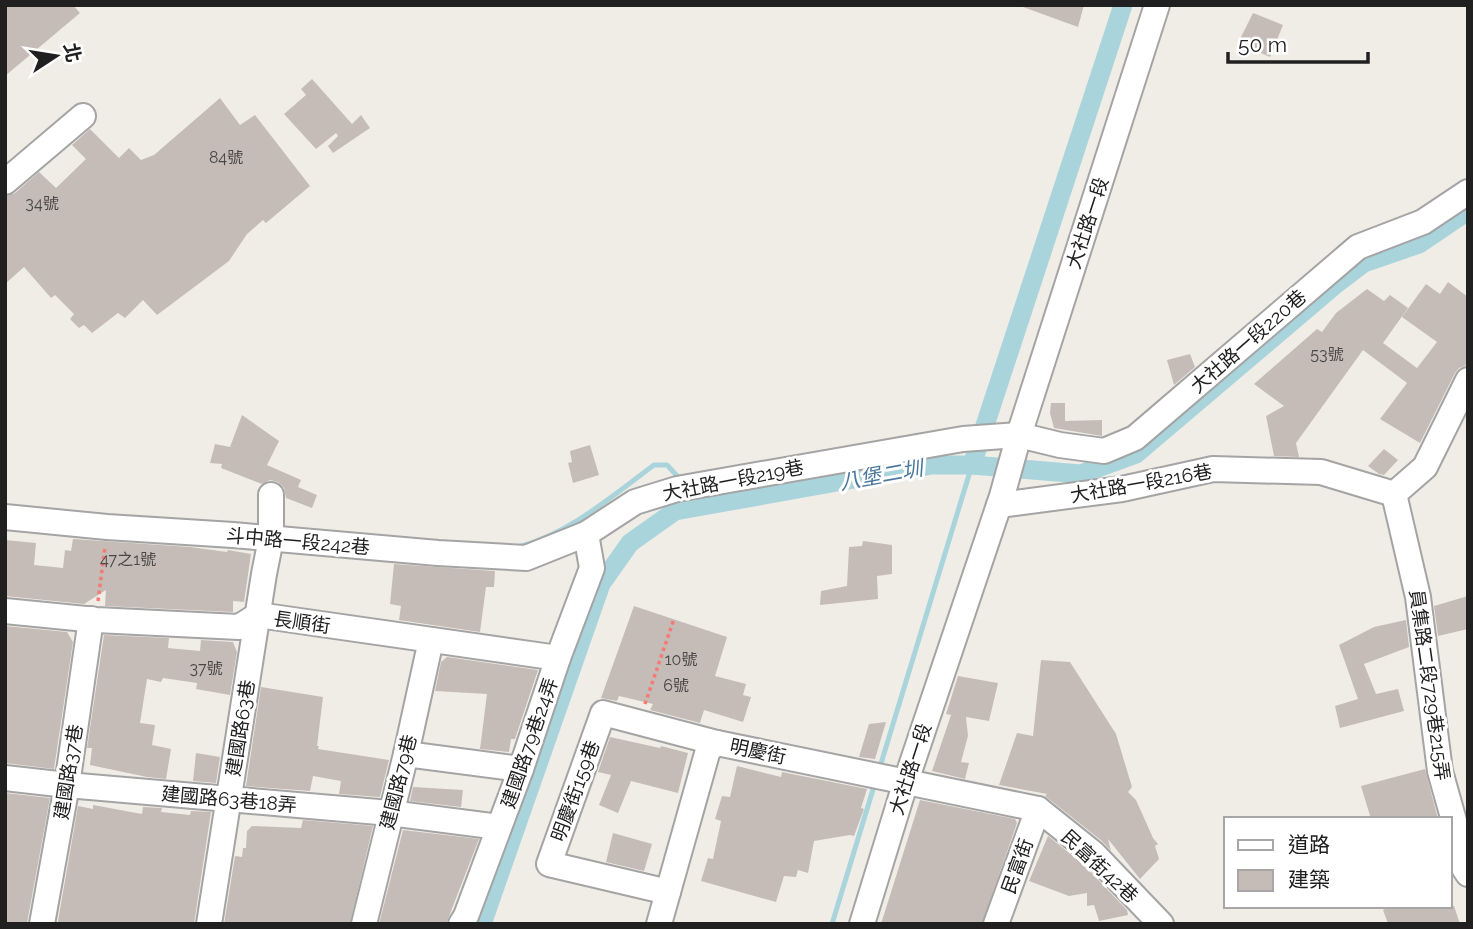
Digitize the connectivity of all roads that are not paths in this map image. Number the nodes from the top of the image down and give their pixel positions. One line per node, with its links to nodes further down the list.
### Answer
1 (1157, 5): 6 (street, 大社路一段)
2 (83, 116): 3 (street)
3 (5, 182)
4 (1468, 192): 6 (street, 大社路一段220巷)
5 (1468, 380): 7 (street)
6 (1018, 438): 9 (street, 大社路一段); 11 (street, 大社路一段219巷)
7 (1394, 494): 9 (street, 大社路一段216巷); 28 (street, 員集路二段729巷215弄)
8 (271, 495): 12 (street, 建國路63巷)
9 (1000, 501): 22 (street, 大社路一段)
10 (5, 517): 12 (street, 斗中路一段242巷)
11 (586, 534): 12 (street, 斗中路一段242巷); 17 (street)
12 (271, 539): 14 (street, 建國路63巷)
13 (5, 611): 15 (street, 長順街)
14 (258, 615): 15 (street, 長順街); 16 (street, 長順街); 24 (street, 建國路63巷)
15 (94, 620): 23 (street, 建國路37巷)
16 (431, 640): 17 (street, 長順街); 19 (street, 建國路79巷)
17 (558, 658): 20 (street, 建國路79巷24弄)
18 (717, 743): 22 (street, 明慶街); 29 (street, 明慶街); 29 (street, 明慶街159巷)
19 (406, 754): 20 (street); 26 (street, 建國路79巷)
20 (521, 768): 27 (street, 建國路79巷24弄)
21 (5, 778): 23 (street, 建國路63巷18弄)
22 (906, 781): 25 (street, 明慶街); 35 (street, 大社路一段)
23 (67, 785): 24 (street, 建國路63巷18弄); 30 (street, 建國路37巷)
24 (228, 799): 26 (street, 建國路63巷18弄); 31 (street, 建國路63巷)
25 (1038, 809): 36 (street, 民富街); 37 (street, 民富街42巷)
26 (390, 813): 27 (street, 建國路79巷24弄); 32 (street, 建國路79巷)
27 (499, 827): 33 (street, 建國路79巷24弄)
28 (1468, 874)
29 (668, 892): 34 (street, 明慶街)
30 (42, 924)
31 (209, 924)
32 (364, 924)
33 (461, 924)
34 (659, 924)
35 (862, 924)
36 (996, 924)
37 (1161, 924)

